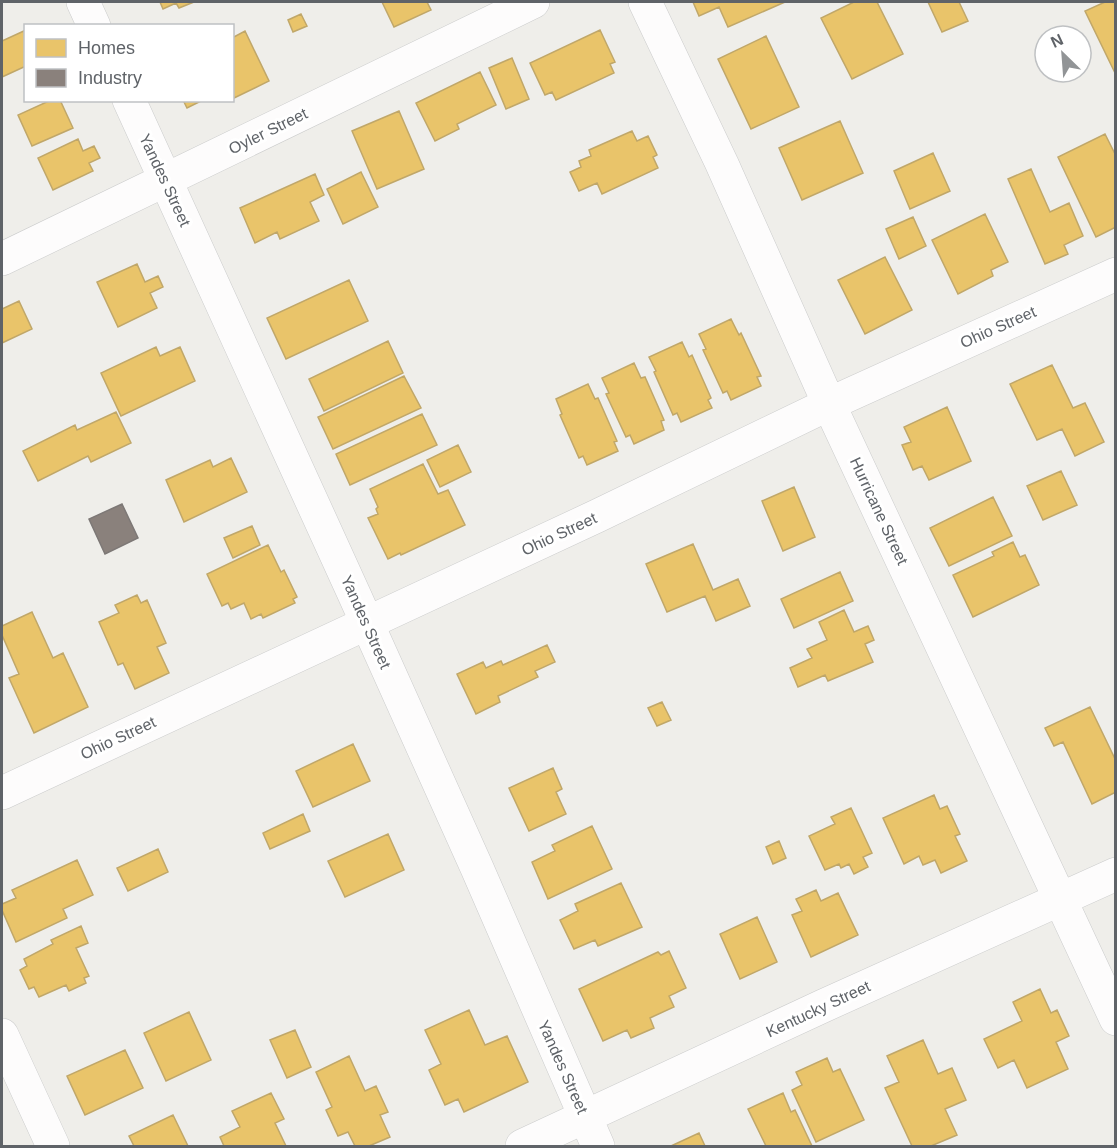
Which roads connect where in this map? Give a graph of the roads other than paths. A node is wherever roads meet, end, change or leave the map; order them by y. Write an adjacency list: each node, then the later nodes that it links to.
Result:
1 (83, 2): 4 (street)
2 (533, 2): 6 (street, Oyler Street)
3 (645, 2): 9 (street, Hurricane Street)
4 (93, 24)
5 (130, 102): 6 (street, Yandes Street)
6 (165, 180): 7 (street, Oyler Street); 10 (street, Yandes Street)
7 (2, 259)
8 (1116, 274): 9 (street, Ohio Street)
9 (829, 404): 10 (street, Ohio Street); 13 (street, Hurricane Street)
10 (366, 624): 11 (street, Ohio Street); 16 (street, Yandes Street)
11 (2, 793)
12 (1116, 874): 13 (street, Kentucky Street)
13 (1060, 899): 14 (street, Hurricane Street); 16 (street, Kentucky Street)
14 (1116, 1019)
15 (2, 1035): 17 (street)
16 (591, 1132): 18 (street, Kentucky Street)
17 (53, 1146)
18 (522, 1146)

